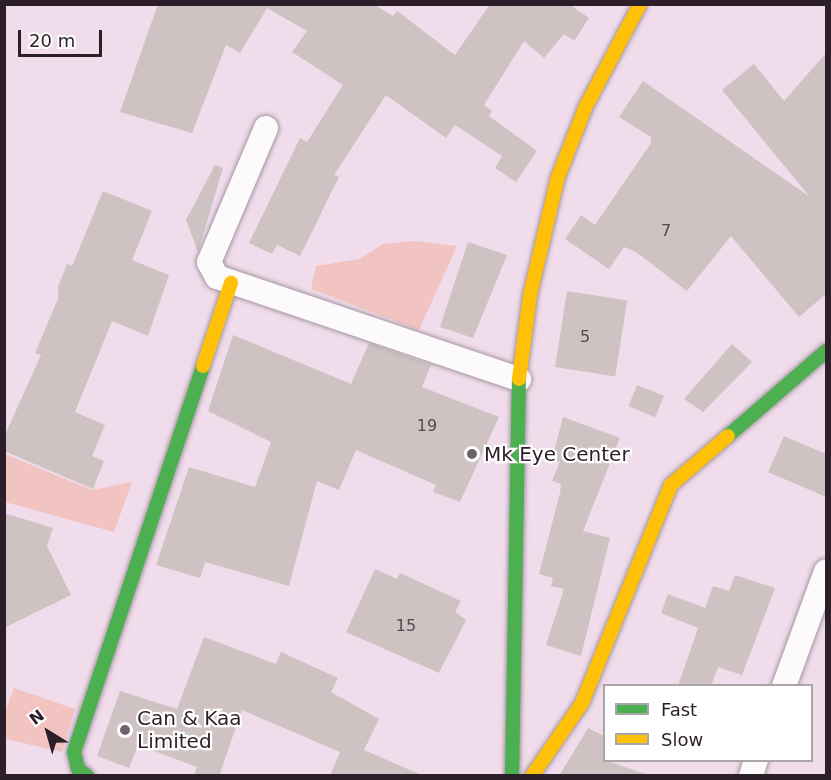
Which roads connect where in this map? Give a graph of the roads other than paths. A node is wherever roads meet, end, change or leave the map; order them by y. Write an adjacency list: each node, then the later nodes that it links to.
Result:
1 (640, 4): 5 (street)
2 (266, 128): 3 (street)
3 (231, 283): 5 (street); 8 (street)
4 (826, 351): 10 (street)
5 (519, 379): 9 (street)
6 (826, 571): 7 (street)
7 (785, 684)
8 (87, 776)
9 (512, 776)
10 (532, 776)

